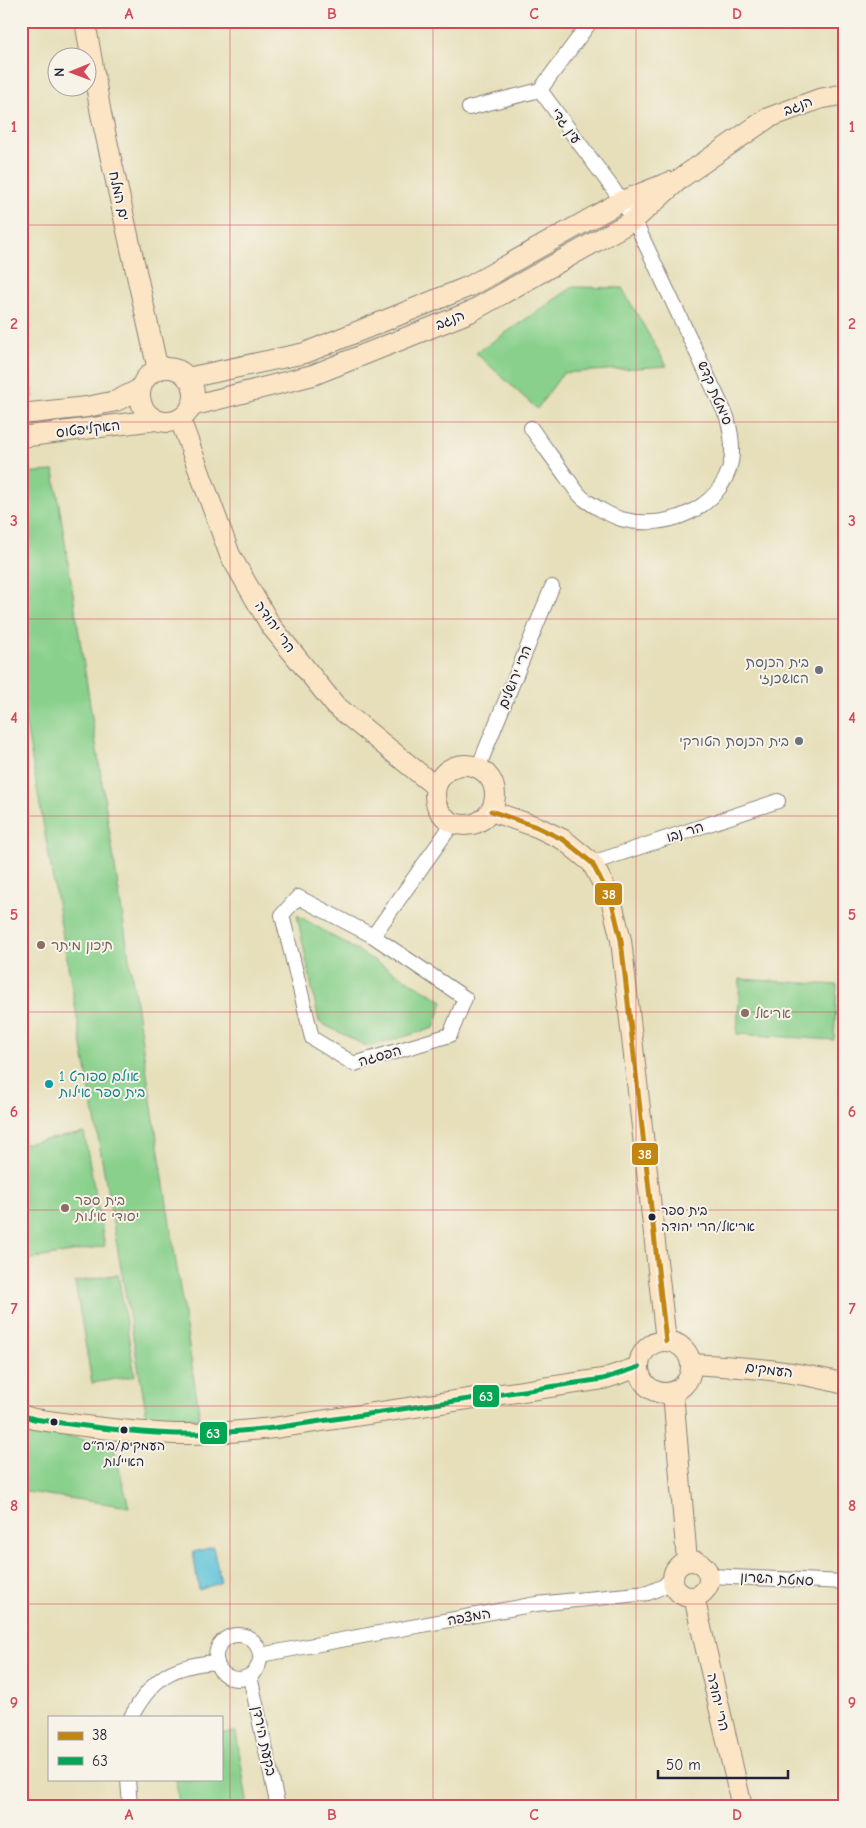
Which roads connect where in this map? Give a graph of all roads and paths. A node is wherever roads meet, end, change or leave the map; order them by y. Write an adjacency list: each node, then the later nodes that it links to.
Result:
1 (85, 21): 9 (street, ים המלח)
2 (591, 21): 3 (street)
3 (540, 90): 5 (street); 7 (street, עין גדי)
4 (845, 94): 6 (street, הנגב)
5 (469, 108)
6 (681, 178): 7 (street, הנגב); 8 (street, הנגב)
7 (622, 201): 8 (street, עין גדי); 10 (street, הנגב)
8 (634, 220): 12 (street, הנגב); 15 (street, סימטת קדש)
9 (158, 370): 10 (street); 11 (street)
10 (187, 378): 12 (street)
11 (140, 389): 13 (street, האקליפטוס); 14 (street)
12 (186, 413): 14 (street); 19 (street, הרי יהודה)
13 (21, 414)
14 (155, 420): 16 (street, האקליפטוס)
15 (531, 428)
16 (21, 438)
17 (552, 587): 18 (street, הרי ירושלים)
18 (478, 768): 19 (street); 21 (street)
19 (436, 787): 22 (street)
20 (778, 801): 23 (street, הר נבו)
21 (491, 811): 22 (street); 23 (street)
22 (453, 823): 24 (street)
23 (592, 863): 25 (street)
24 (373, 936): 24 (street, הפסגה)
25 (666, 1341): 26 (street); 27 (street)
26 (691, 1364): 28 (street, העמקים); 29 (street)
27 (639, 1367): 29 (street); 30 (street)
28 (845, 1384)
29 (673, 1392): 31 (street)
30 (21, 1415)
31 (687, 1561): 32 (street); 33 (street)
32 (710, 1576): 34 (street, סמטת השרון); 35 (street)
33 (673, 1577): 35 (street); 36 (street, המצפה)
34 (845, 1582)
35 (694, 1598): 43 (street, הרי יהודה)
36 (260, 1654): 37 (street); 38 (street)
37 (217, 1662): 38 (street); 39 (street)
38 (250, 1676): 42 (street, בקעת הירדן)
39 (132, 1716)
40 (128, 1780): 41 (street)
41 (130, 1807)
42 (278, 1807)
43 (742, 1807)

